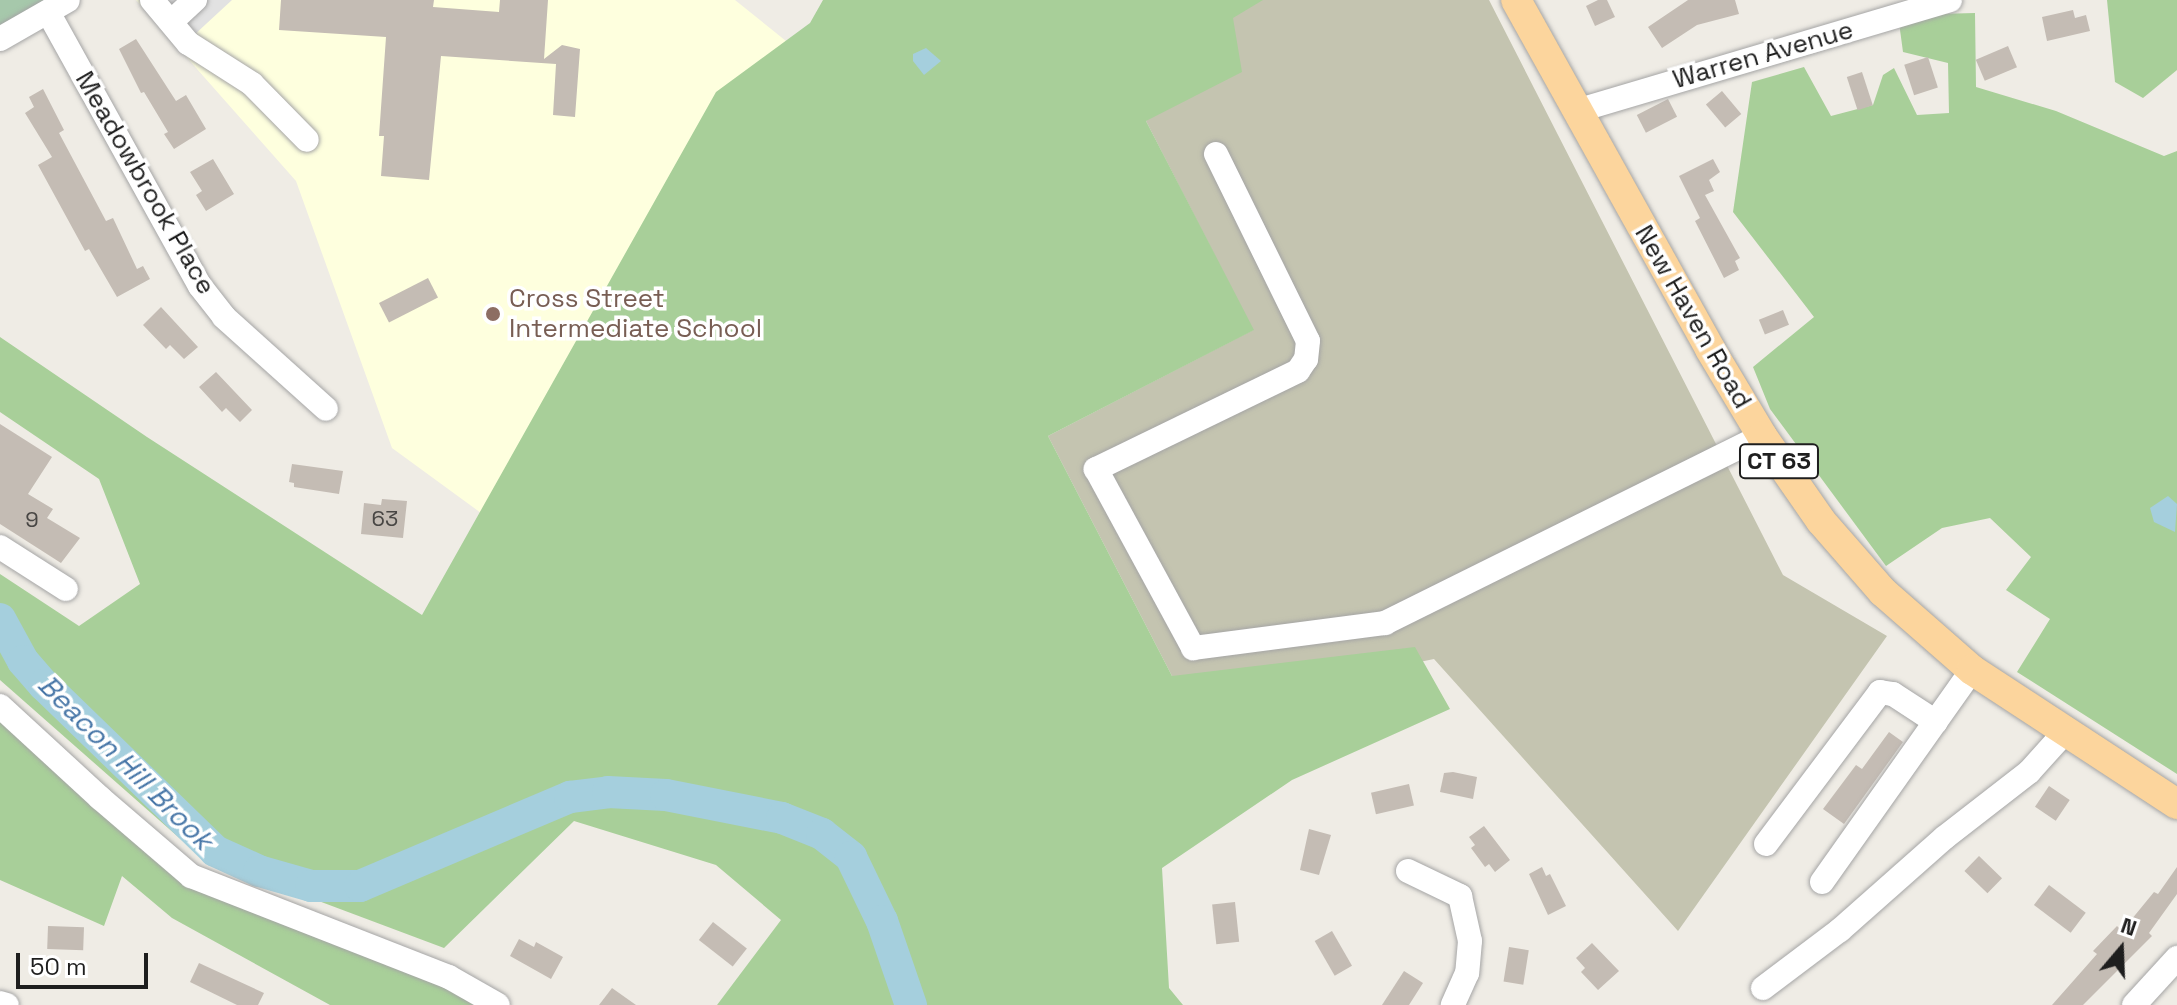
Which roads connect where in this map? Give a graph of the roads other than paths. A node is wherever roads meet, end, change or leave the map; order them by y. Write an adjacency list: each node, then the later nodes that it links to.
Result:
1 (152, 0): 6 (street)
2 (195, 0): 6 (street)
3 (1516, 0): 8 (main road, New Haven Road / CT 63)
4 (1950, 0): 8 (street, Warren Avenue)
5 (58, 6): 7 (street); 11 (street, Meadowbrook Place)
6 (171, 22): 9 (street)
7 (0, 39)
8 (1576, 111): 12 (main road, New Haven Road / CT 63)
9 (307, 140)
10 (1216, 154): 12 (street)
11 (326, 409)
12 (1762, 436): 15 (main road, New Haven Road / CT 63)
13 (0, 547): 14 (street)
14 (66, 589)
15 (1972, 670): 17 (street); 18 (main road, New Haven Road / CT 63)
16 (0, 706): 27 (street)
17 (1936, 722): 20 (street); 22 (street)
18 (2065, 732): 19 (main road, New Haven Road / CT 63); 24 (street)
19 (2177, 804)
20 (1766, 844)
21 (1408, 871): 28 (street)
22 (1822, 882)
23 (2177, 958): 29 (street)
24 (1763, 988)
25 (0, 1003): 26 (street)
26 (7, 1005)
27 (498, 1005)
28 (1453, 1005)
29 (2134, 1005)

